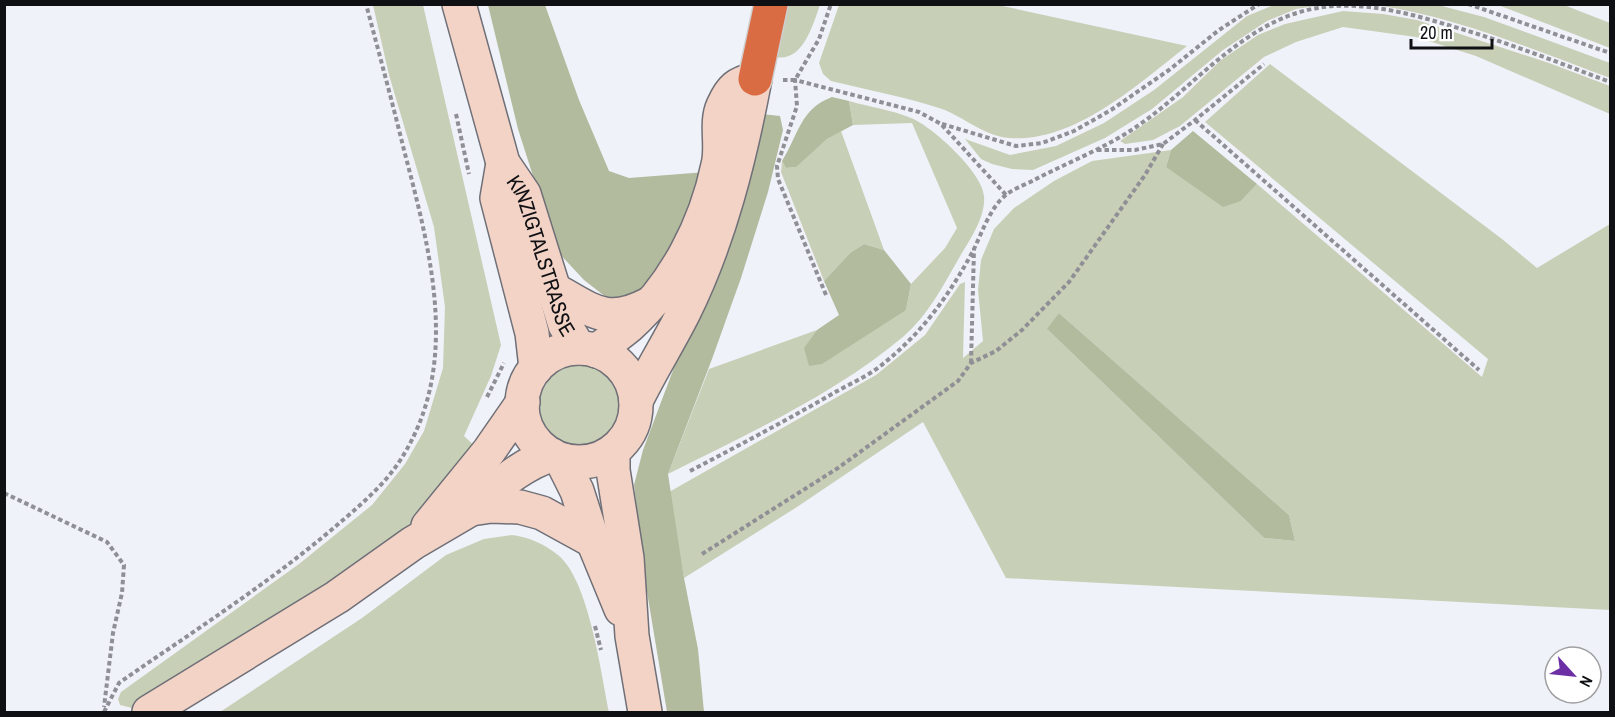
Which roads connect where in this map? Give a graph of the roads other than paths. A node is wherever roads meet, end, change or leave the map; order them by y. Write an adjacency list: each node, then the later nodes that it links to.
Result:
1 (459, 4): 4 (street, KINZIGTALSTRASSE)
2 (771, 4): 3 (highway)
3 (755, 79): 6 (street); 9 (street)
4 (503, 163): 5 (street, KINZIGTALSTRASSE); 8 (street, KINZIGTALSTRASSE)
5 (555, 290): 6 (street); 7 (street, KINZIGTALSTRASSE)
6 (651, 303): 7 (street)
7 (587, 350): 8 (street); 9 (street)
8 (536, 368): 10 (street)
9 (636, 400): 11 (street)
10 (523, 402): 12 (street); 15 (street)
11 (613, 451): 12 (street); 16 (street)
12 (560, 458): 13 (street); 14 (street)
13 (471, 509): 14 (street); 15 (street)
14 (593, 542): 16 (street)
15 (413, 543): 17 (street)
16 (632, 636): 18 (street)
17 (149, 712)
18 (645, 712)

